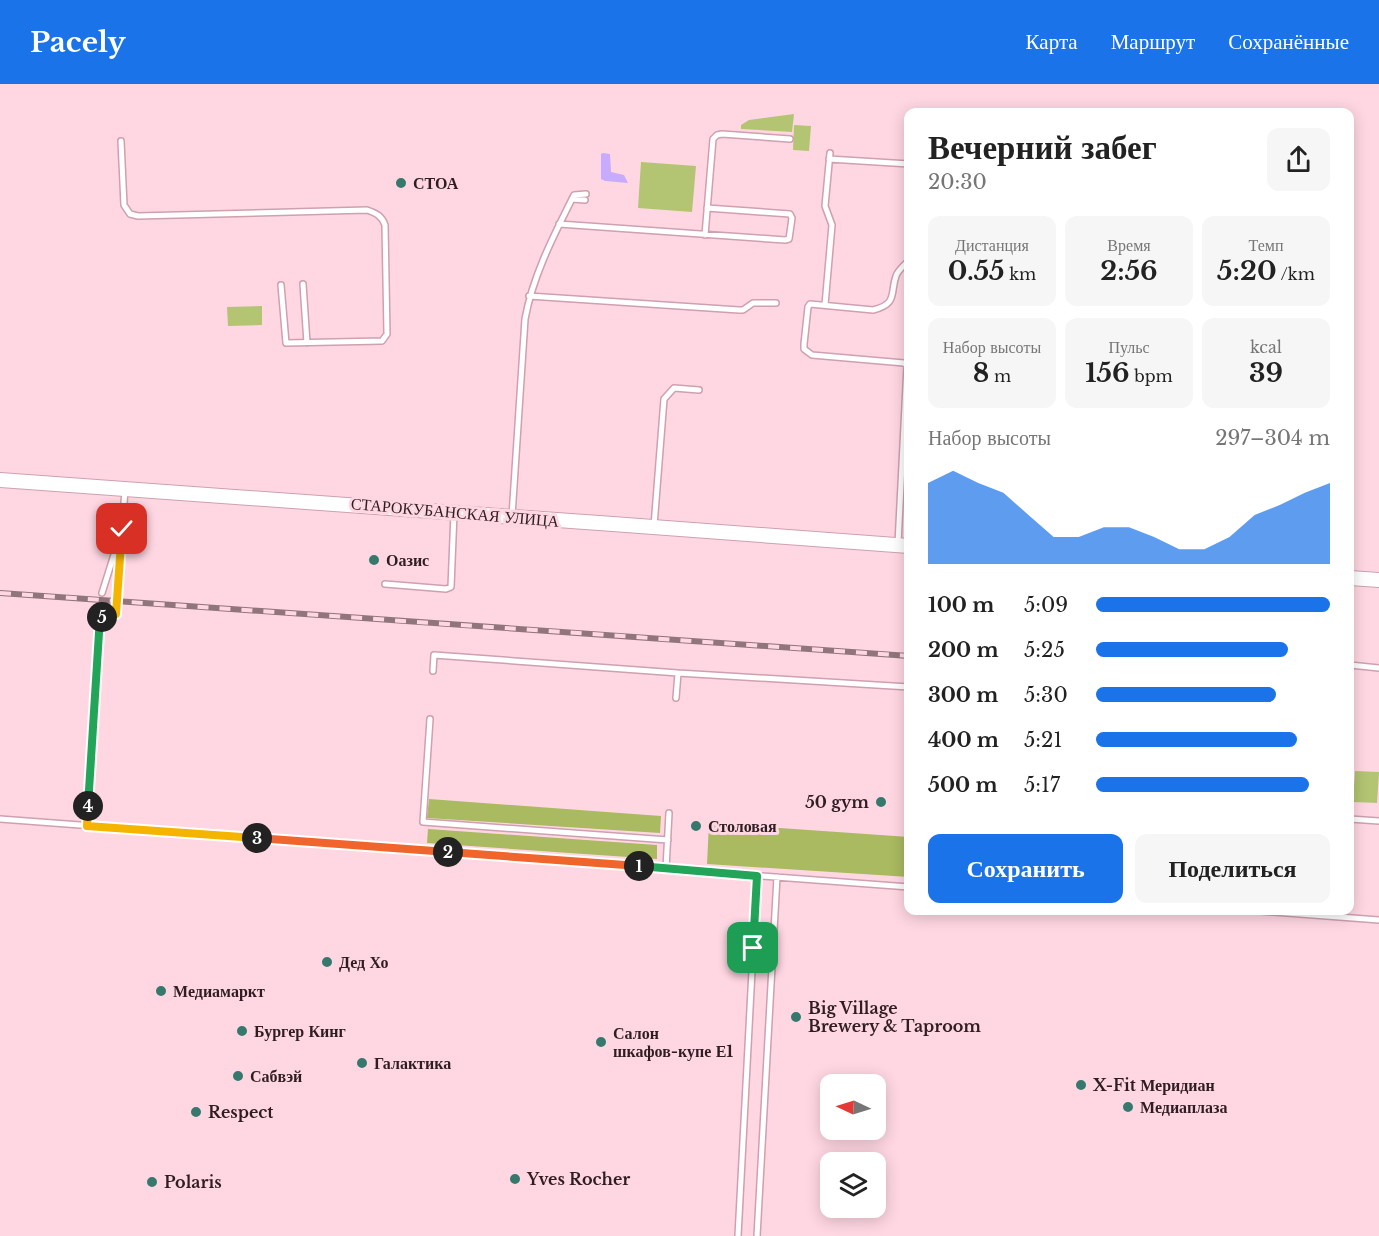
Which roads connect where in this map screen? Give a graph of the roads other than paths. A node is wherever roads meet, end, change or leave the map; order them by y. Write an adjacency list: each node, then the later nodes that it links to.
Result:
1 (790, 139): 5 (lane)
2 (121, 141): 14 (lane)
3 (904, 164): 13 (lane)
4 (585, 197): 6 (lane)
5 (707, 207): 7 (lane); 7 (lane)
6 (559, 224): 7 (lane); 11 (lane)
7 (705, 235)
8 (904, 267): 13 (lane)
9 (303, 284): 14 (lane)
10 (281, 285): 14 (lane)
11 (530, 296): 12 (lane); 20 (lane)
12 (776, 303)
13 (825, 306): 15 (lane)
14 (307, 343)
15 (904, 363)
16 (699, 390): 21 (lane)
17 (0, 480): 18 (street, СТАРОКУБАНСКАЯ УЛИЦА)
18 (125, 488): 19 (street, СТАРОКУБАНСКАЯ УЛИЦА); 26 (lane)
19 (454, 513): 20 (street, СТАРОКУБАНСКАЯ УЛИЦА); 25 (lane)
20 (512, 518): 21 (street, СТАРОКУБАНСКАЯ УЛИЦА)
21 (654, 528): 22 (street, СТАРОКУБАНСКАЯ УЛИЦА)
22 (904, 546)
23 (1354, 578): 24 (street)
24 (1379, 580)
25 (385, 584)
26 (102, 593)
27 (101, 608): 39 (lane)
28 (1354, 665): 29 (lane)
29 (1379, 668)
30 (433, 671): 31 (lane)
31 (678, 673): 32 (lane); 33 (lane)
32 (904, 687)
33 (676, 698)
34 (430, 719): 40 (lane)
35 (669, 813): 40 (lane)
36 (0, 819): 39 (lane)
37 (1354, 819): 38 (lane)
38 (1379, 821)
39 (87, 826): 41 (lane)
40 (668, 840): 41 (lane)
41 (666, 868): 42 (lane)
42 (757, 876): 43 (lane); 47 (lane)
43 (777, 877): 44 (lane); 48 (lane)
44 (904, 887)
45 (1313, 915): 46 (lane)
46 (1379, 920)
47 (738, 1236)
48 (758, 1236)

